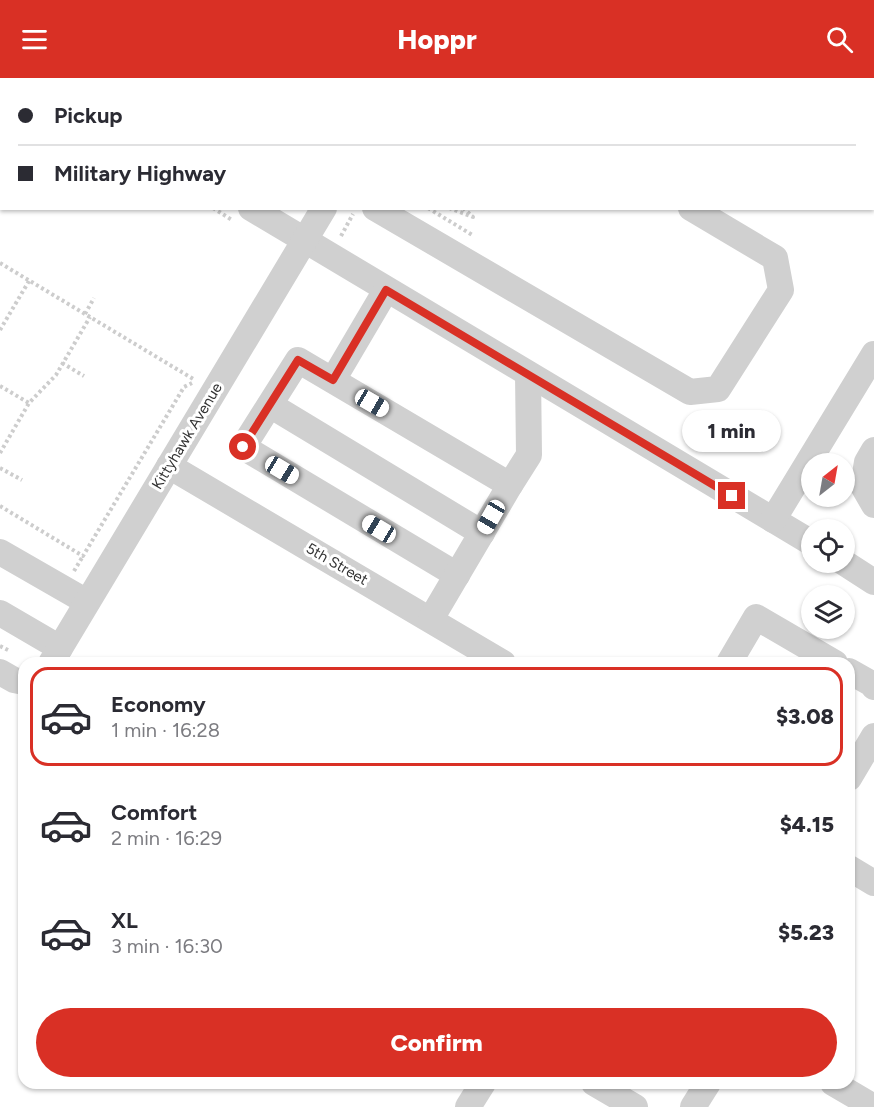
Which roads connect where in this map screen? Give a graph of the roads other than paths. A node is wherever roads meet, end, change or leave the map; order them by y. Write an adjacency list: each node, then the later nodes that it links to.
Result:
1 (254, 210): 5 (street)
2 (323, 210): 5 (street, Kittyhawk Avenue)
3 (378, 210): 4 (street)
4 (695, 210)
5 (304, 240): 6 (street); 12 (street, Kittyhawk Avenue)
6 (386, 290): 8 (street); 9 (street)
7 (874, 354): 15 (street)
8 (528, 374): 13 (street); 15 (street)
9 (333, 380): 10 (street); 13 (street)
10 (270, 405): 16 (street); 20 (street)
11 (874, 450): 14 (street)
12 (169, 466): 22 (street, Kittyhawk Avenue); 24 (street, 5th Street)
13 (510, 485): 16 (street)
14 (869, 495)
15 (773, 520): 17 (street)
16 (482, 533): 20 (street)
17 (801, 537)
18 (0, 552): 22 (street)
19 (855, 570): 21 (street)
20 (457, 575): 24 (street)
21 (874, 582)
22 (87, 602): 25 (street, Kittyhawk Avenue)
23 (0, 613): 25 (street)
24 (431, 619): 26 (street, 5th Street)
25 (55, 656)
26 (493, 657)
27 (733, 657): 28 (street)
28 (825, 657)
29 (0, 672): 31 (street)
30 (855, 674): 32 (street)
31 (18, 681)
32 (874, 687)
33 (874, 735): 34 (street)
34 (855, 768)
35 (855, 872): 36 (street)
36 (874, 883)
37 (479, 1089): 41 (street)
38 (604, 1089): 42 (street)
39 (704, 1089): 43 (street)
40 (843, 1089): 44 (street)
41 (468, 1107)
42 (635, 1107)
43 (693, 1107)
44 (874, 1107)

